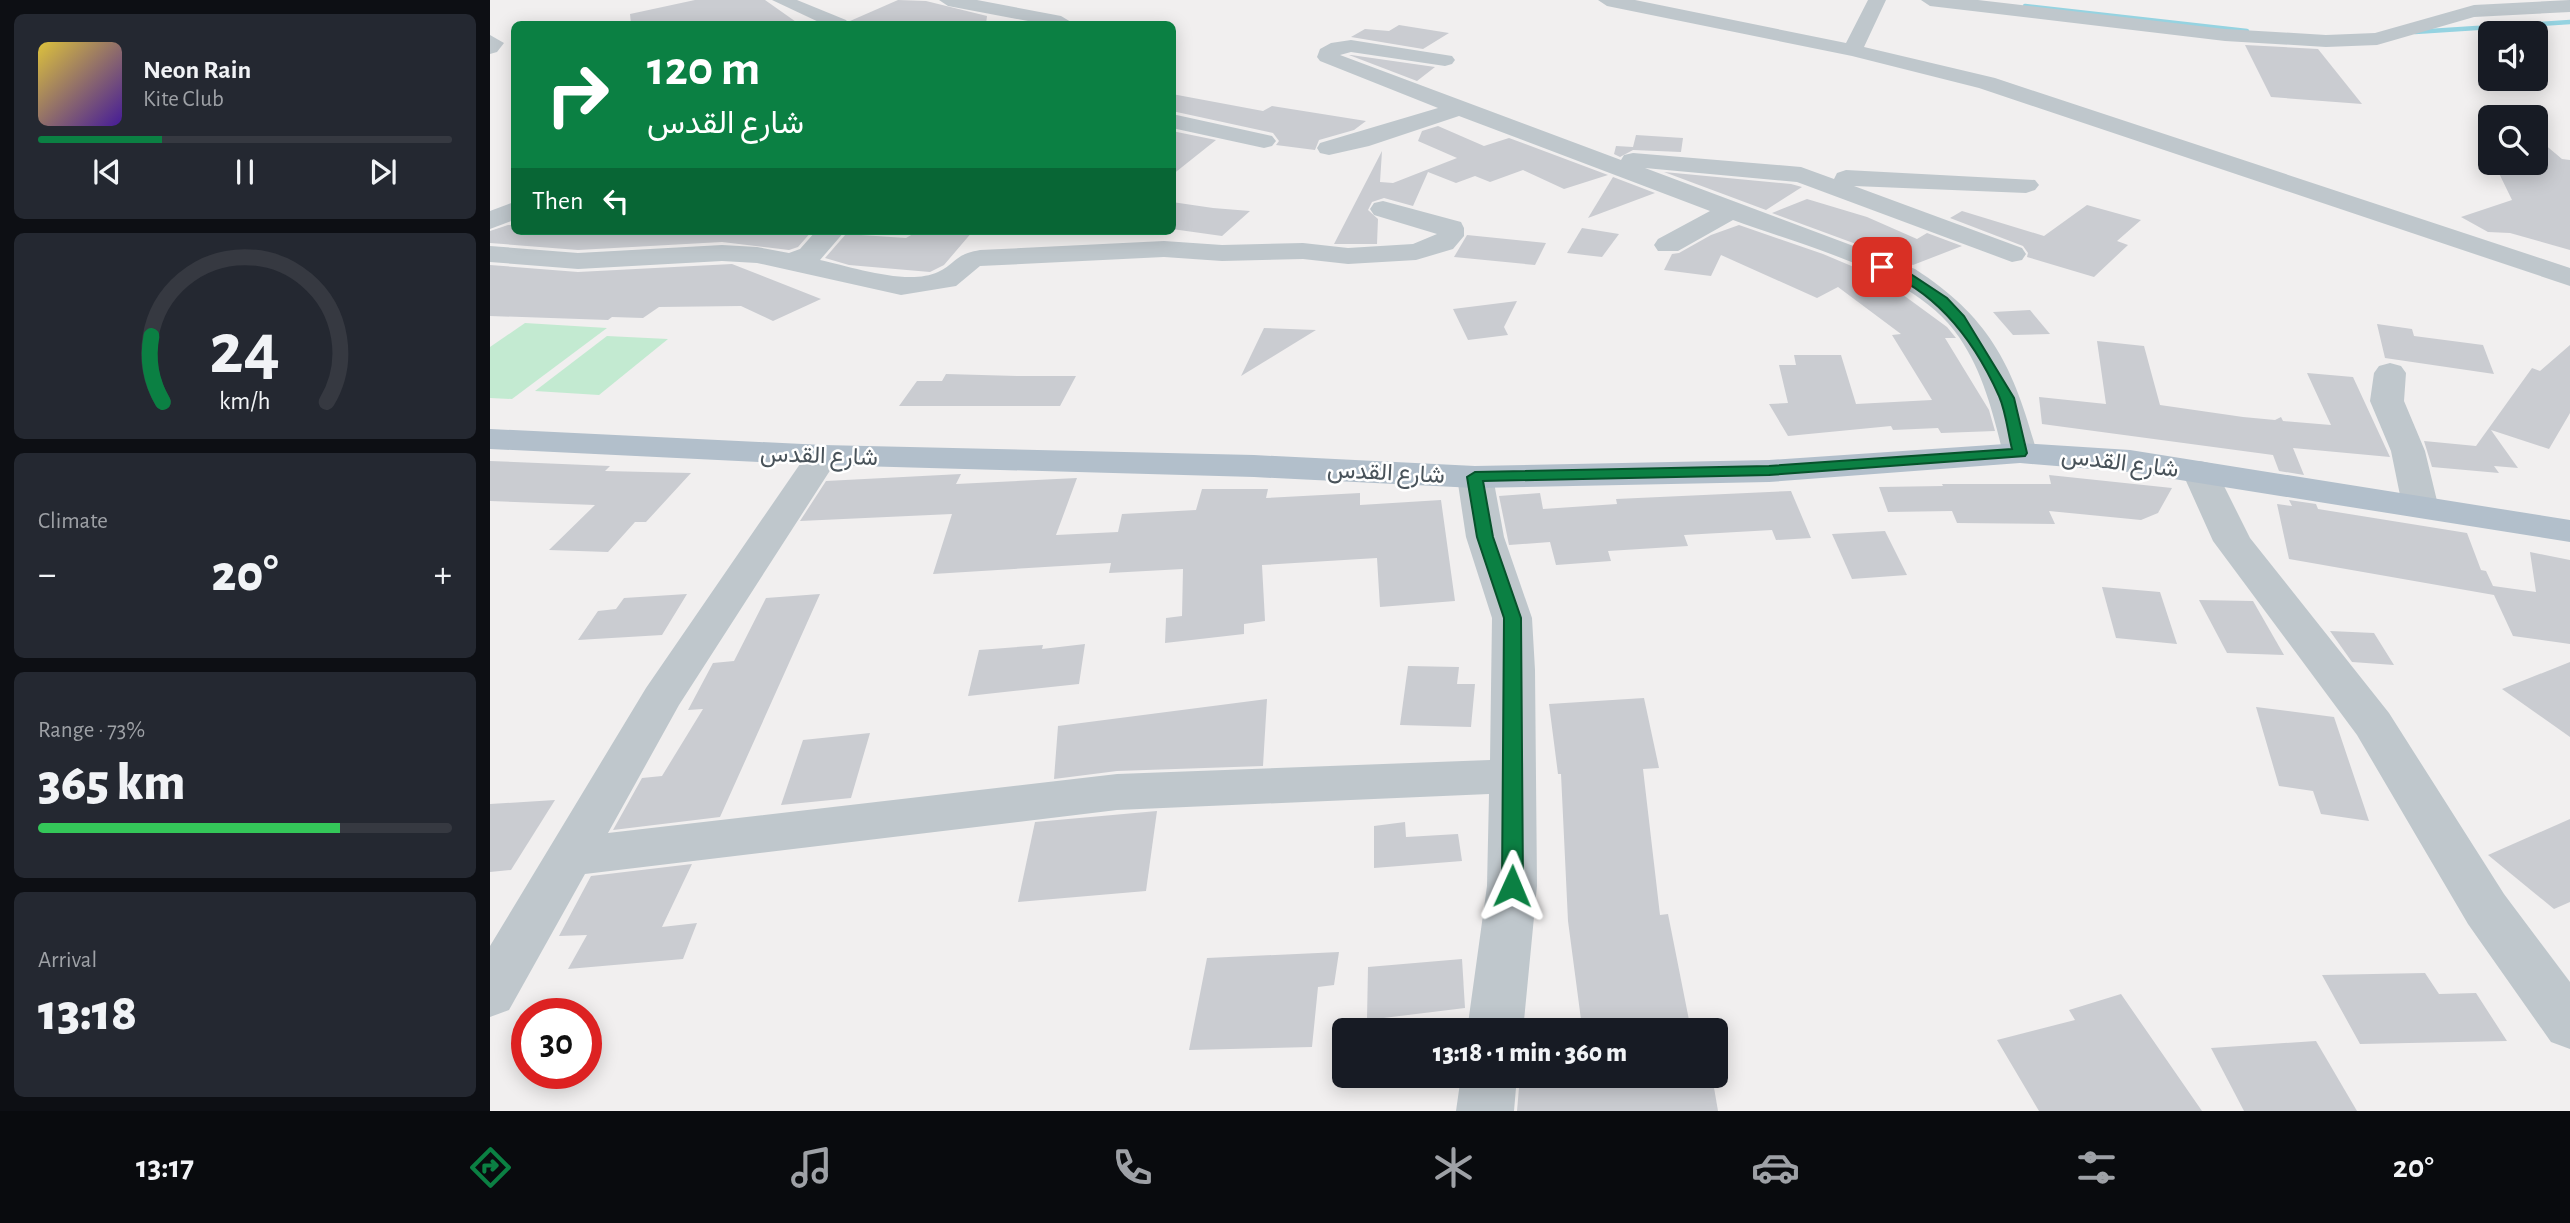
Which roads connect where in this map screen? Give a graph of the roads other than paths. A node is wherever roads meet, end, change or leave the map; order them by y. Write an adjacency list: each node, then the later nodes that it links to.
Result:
1 (780, 0): 7 (street)
2 (948, 0): 8 (street)
3 (1607, 0): 11 (street)
4 (1877, 0): 11 (street)
5 (1930, 0): 6 (street)
6 (2570, 6)
7 (832, 21)
8 (1056, 21)
9 (490, 41): 10 (street)
10 (490, 48)
11 (1852, 50): 29 (street)
12 (1446, 60): 13 (street)
13 (1458, 108): 16 (street); 17 (street)
14 (1176, 122): 15 (street)
15 (1264, 141)
16 (1329, 148)
17 (1583, 156): 18 (street); 21 (street)
18 (1801, 175): 19 (street); 27 (street)
19 (2026, 186)
20 (1383, 209): 28 (street)
21 (1731, 210): 25 (street); 32 (street)
22 (511, 211): 23 (street)
23 (490, 221)
24 (828, 235): 28 (street)
25 (1668, 245)
26 (490, 254): 28 (street)
27 (2012, 254)
28 (792, 262)
29 (2570, 277)
30 (2390, 373): 36 (street)
31 (490, 439): 33 (main road, شارع القدس)
32 (2020, 453): 34 (main road, شارع القدس); 35 (main road, شارع القدس)
33 (823, 455): 35 (main road, شارع القدس); 39 (street)
34 (2200, 472): 36 (main road, شارع القدس); 42 (street)
35 (1475, 477): 38 (street)
36 (2420, 505): 37 (main road, شارع القدس)
37 (2570, 531)
38 (1513, 776): 39 (street); 41 (street)
39 (569, 857): 40 (street)
40 (490, 994)
41 (1497, 1018)
42 (2570, 1025)
43 (1488, 1088): 44 (street)
44 (1485, 1111)

